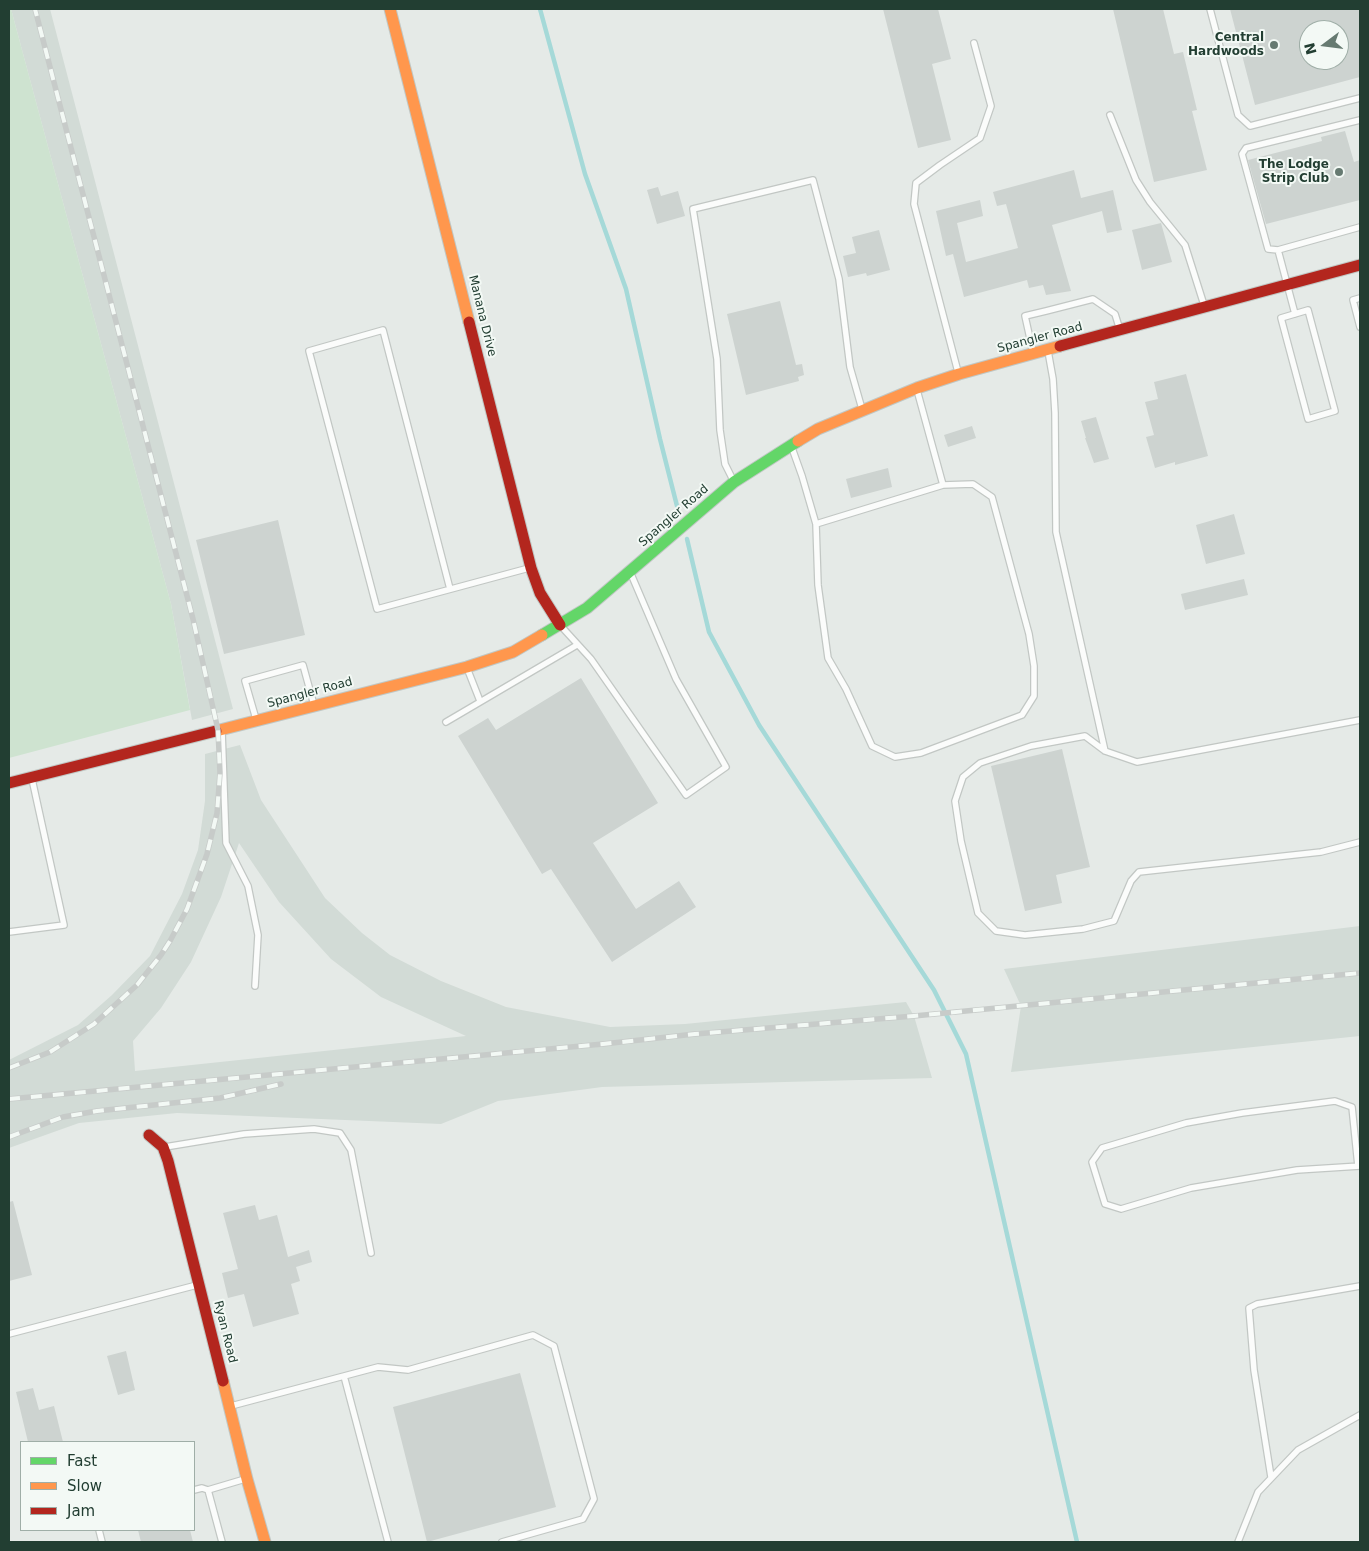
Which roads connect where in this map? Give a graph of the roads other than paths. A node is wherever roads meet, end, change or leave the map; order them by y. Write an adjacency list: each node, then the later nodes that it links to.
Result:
1 (390, 9): 25 (street, Manana Drive)
2 (1210, 9): 4 (lane)
3 (974, 43): 18 (lane)
4 (1360, 98)
5 (1110, 115): 12 (lane)
6 (1360, 120): 8 (lane)
7 (1360, 227): 8 (lane)
8 (1278, 250): 10 (lane)
9 (1360, 265): 10 (street, Spangler Road)
10 (1287, 284): 12 (street, Spangler Road); 13 (lane)
11 (1360, 298): 14 (lane)
12 (1205, 308): 15 (street, Spangler Road)
13 (1295, 314): 13 (lane)
14 (1360, 327)
15 (1121, 331): 16 (street, Spangler Road); 17 (lane)
16 (1048, 351): 17 (street, Spangler Road); 37 (lane)
17 (1034, 354): 18 (street, Spangler Road)
18 (959, 374): 19 (street, Spangler Road)
19 (917, 388): 20 (street, Spangler Road); 23 (lane)
20 (863, 410): 21 (street, Spangler Road); 22 (lane)
21 (791, 446): 22 (street, Spangler Road); 24 (lane)
22 (734, 482): 26 (street, Spangler Road)
23 (943, 485): 24 (lane); 24 (lane)
24 (816, 524)
25 (531, 568): 27 (lane); 28 (street, Manana Drive)
26 (630, 572): 28 (street, Spangler Road); 29 (lane)
27 (450, 589): 27 (lane)
28 (560, 625): 29 (lane); 30 (street, Spangler Road)
29 (577, 644): 31 (lane)
30 (467, 667): 31 (lane); 32 (street, Spangler Road)
31 (480, 701): 35 (lane)
32 (314, 706): 34 (street, Spangler Road); 34 (lane)
33 (1360, 720): 37 (lane)
34 (257, 721): 36 (street, Spangler Road)
35 (446, 722)
36 (222, 729): 38 (street, Spangler Road); 42 (lane)
37 (1106, 752): 40 (lane)
38 (31, 777): 39 (street, Spangler Road); 41 (lane)
39 (9, 783)
40 (1360, 842)
41 (9, 932)
42 (255, 986)
43 (148, 1134): 44 (street)
44 (163, 1147): 46 (lane); 47 (street, Ryan Road)
45 (1359, 1166): 45 (lane)
46 (370, 1253)
47 (199, 1284): 49 (lane); 51 (street, Ryan Road)
48 (1360, 1286): 53 (lane)
49 (9, 1334)
50 (344, 1376): 51 (lane); 59 (lane); 60 (lane)
51 (229, 1406): 54 (street, Ryan Road)
52 (1360, 1415): 53 (lane)
53 (1272, 1477): 61 (lane)
54 (248, 1479): 56 (lane); 58 (street, Ryan Road)
55 (195, 1490): 56 (lane)
56 (208, 1490): 57 (lane)
57 (222, 1542)
58 (265, 1542)
59 (388, 1542)
60 (502, 1542)
61 (1238, 1542)

